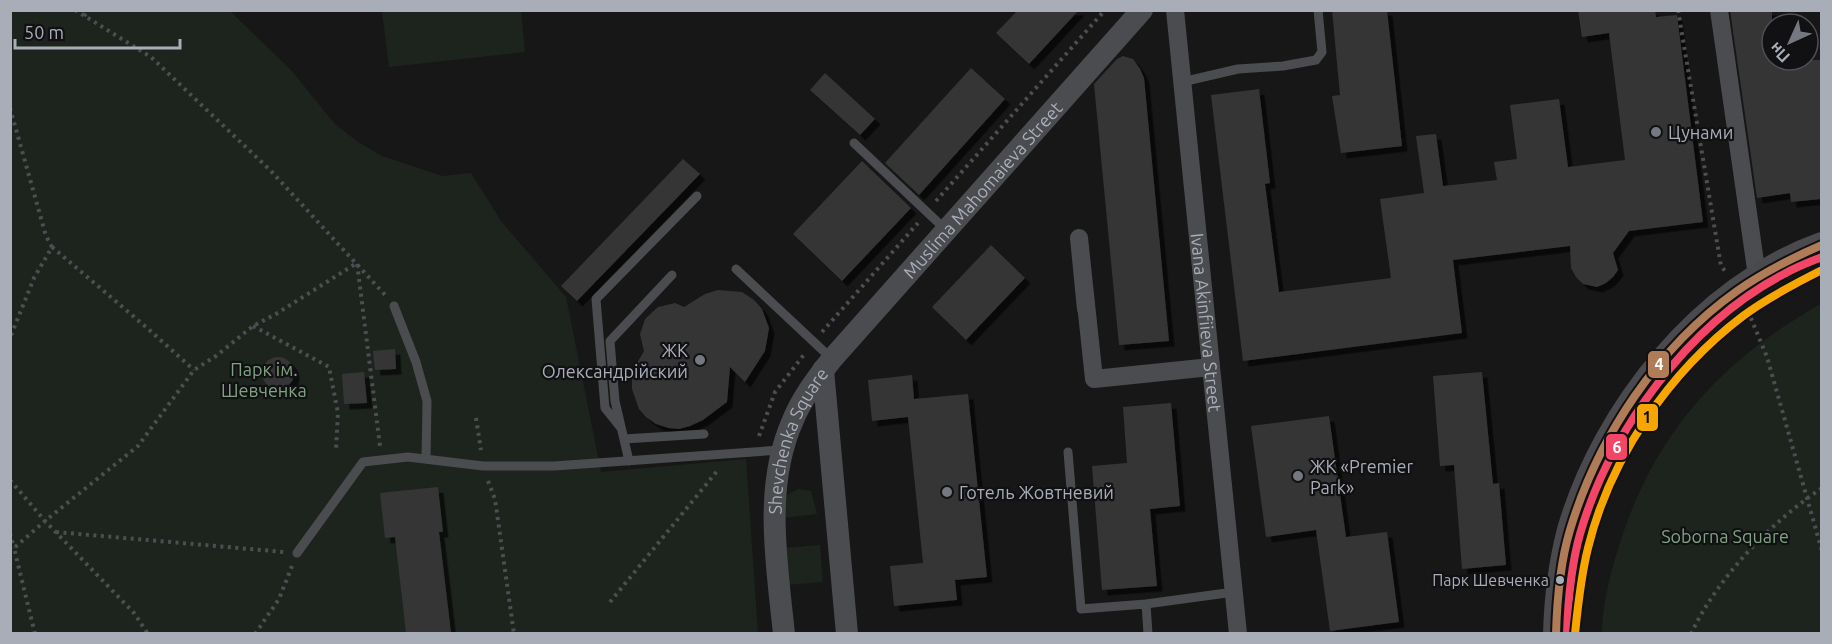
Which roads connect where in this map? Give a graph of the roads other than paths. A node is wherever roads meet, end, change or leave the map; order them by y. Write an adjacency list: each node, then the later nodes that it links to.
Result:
1 (1142, 10): 8 (street, Muslima Mahomaieva Street)
2 (1175, 10): 5 (street, Ivana Akinfiieva Street)
3 (1318, 10): 5 (lane)
4 (1719, 10): 12 (street)
5 (1182, 82): 16 (street, Ivana Akinfiieva Street)
6 (854, 143): 8 (lane)
7 (697, 196): 17 (lane)
8 (946, 230): 15 (street, Muslima Mahomaieva Street)
9 (1821, 245): 12 (main road)
10 (736, 269): 15 (lane)
11 (672, 275): 17 (lane)
12 (1748, 282): 31 (main road)
13 (394, 306): 22 (lane)
14 (1086, 309): 16 (street)
15 (828, 365): 20 (street, Shevchenka Square); 28 (street, Shevchenka Square)
16 (1211, 367): 25 (street, Ivana Akinfiieva Street)
17 (621, 428): 19 (lane)
18 (704, 434): 19 (lane)
19 (624, 439): 23 (lane)
20 (783, 450): 23 (lane); 27 (street, Shevchenka Square)
21 (1068, 452): 26 (lane)
22 (426, 459): 23 (lane); 24 (lane)
23 (629, 461)
24 (297, 553)
25 (1234, 592): 26 (lane); 30 (street, Ivana Akinfiieva Street)
26 (1146, 604): 29 (lane)
27 (784, 633)
28 (847, 633)
29 (1148, 633)
30 (1238, 633)
31 (1556, 633)

